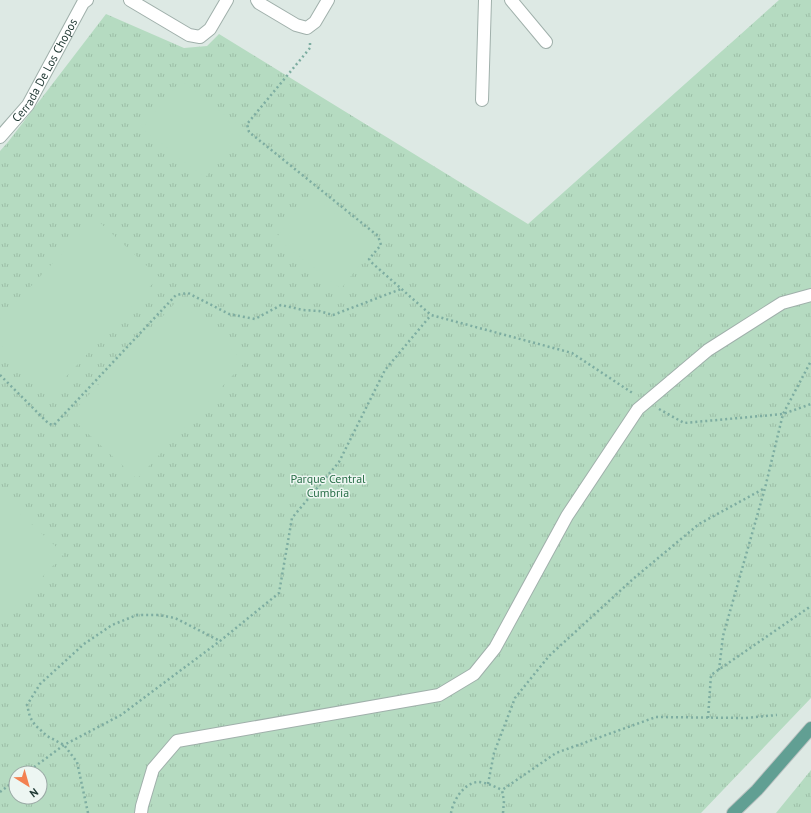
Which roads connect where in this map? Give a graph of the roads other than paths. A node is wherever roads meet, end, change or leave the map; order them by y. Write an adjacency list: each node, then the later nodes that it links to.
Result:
1 (87, 0): 10 (street, Cerrada De Los Chopos)
2 (130, 0): 3 (street)
3 (227, 0)
4 (257, 0): 5 (street)
5 (328, 0)
6 (485, 0): 9 (street)
7 (511, 0): 8 (street)
8 (546, 42)
9 (482, 100)
10 (0, 137)
11 (811, 295): 13 (street)
12 (811, 728): 14 (main road)
13 (141, 813)
14 (733, 813)

